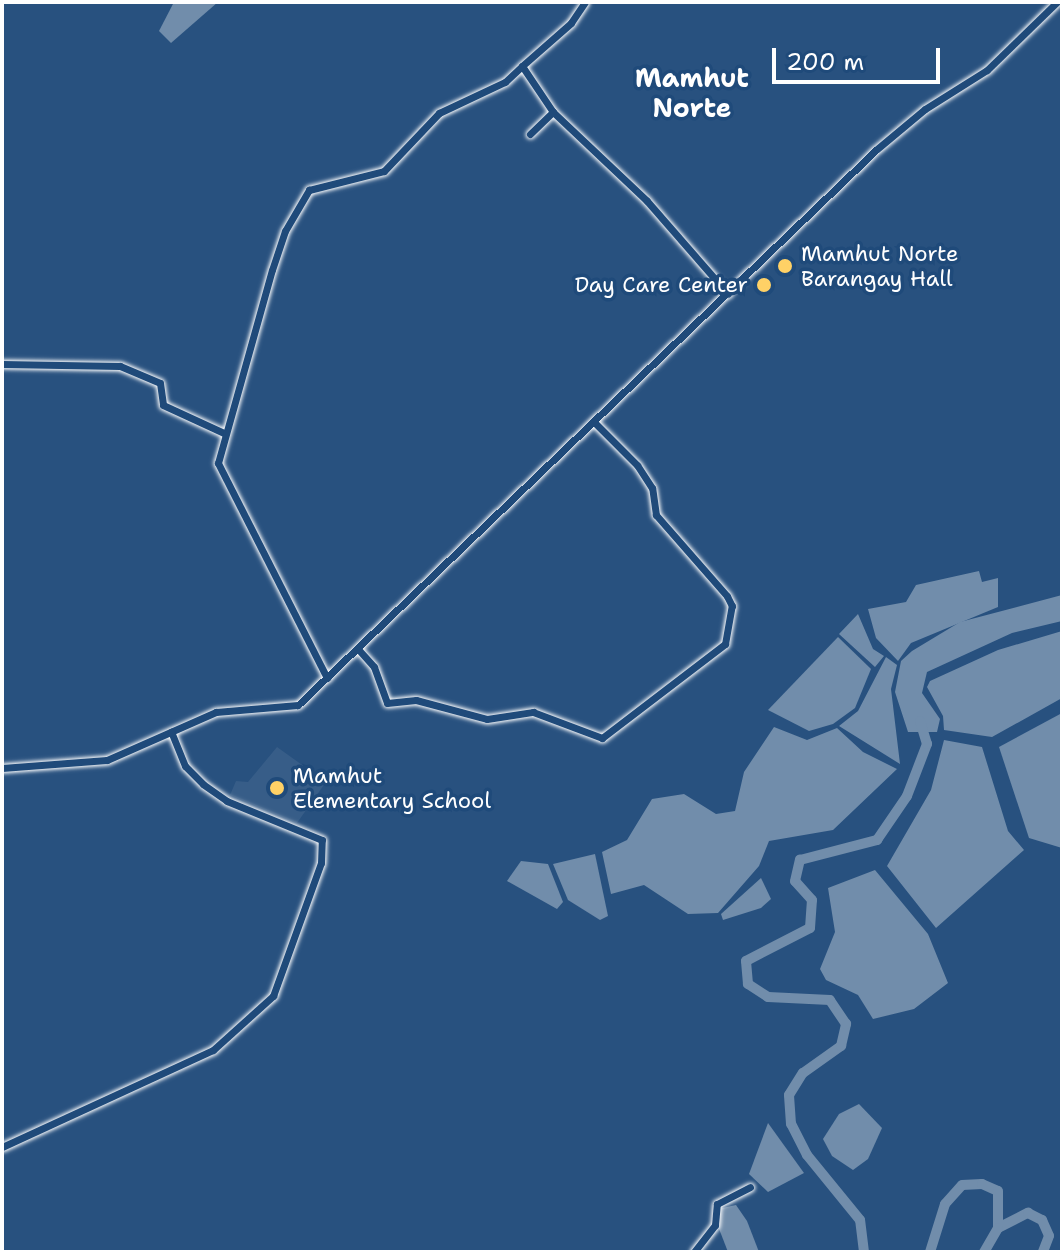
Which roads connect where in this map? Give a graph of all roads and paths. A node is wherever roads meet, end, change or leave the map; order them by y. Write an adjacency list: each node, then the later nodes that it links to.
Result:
1 (585, 2): 3 (street)
2 (1057, 2): 6 (street)
3 (522, 66): 4 (street); 9 (street)
4 (553, 112): 5 (street); 6 (street)
5 (530, 134)
6 (728, 294): 8 (street)
7 (2, 364): 9 (street)
8 (595, 423): 10 (street); 10 (street)
9 (224, 433): 11 (street)
10 (358, 649): 11 (street)
11 (327, 678): 12 (street)
12 (171, 732): 13 (street); 14 (street)
13 (2, 768)
14 (2, 1147)
15 (750, 1187): 16 (street)
16 (694, 1252)

